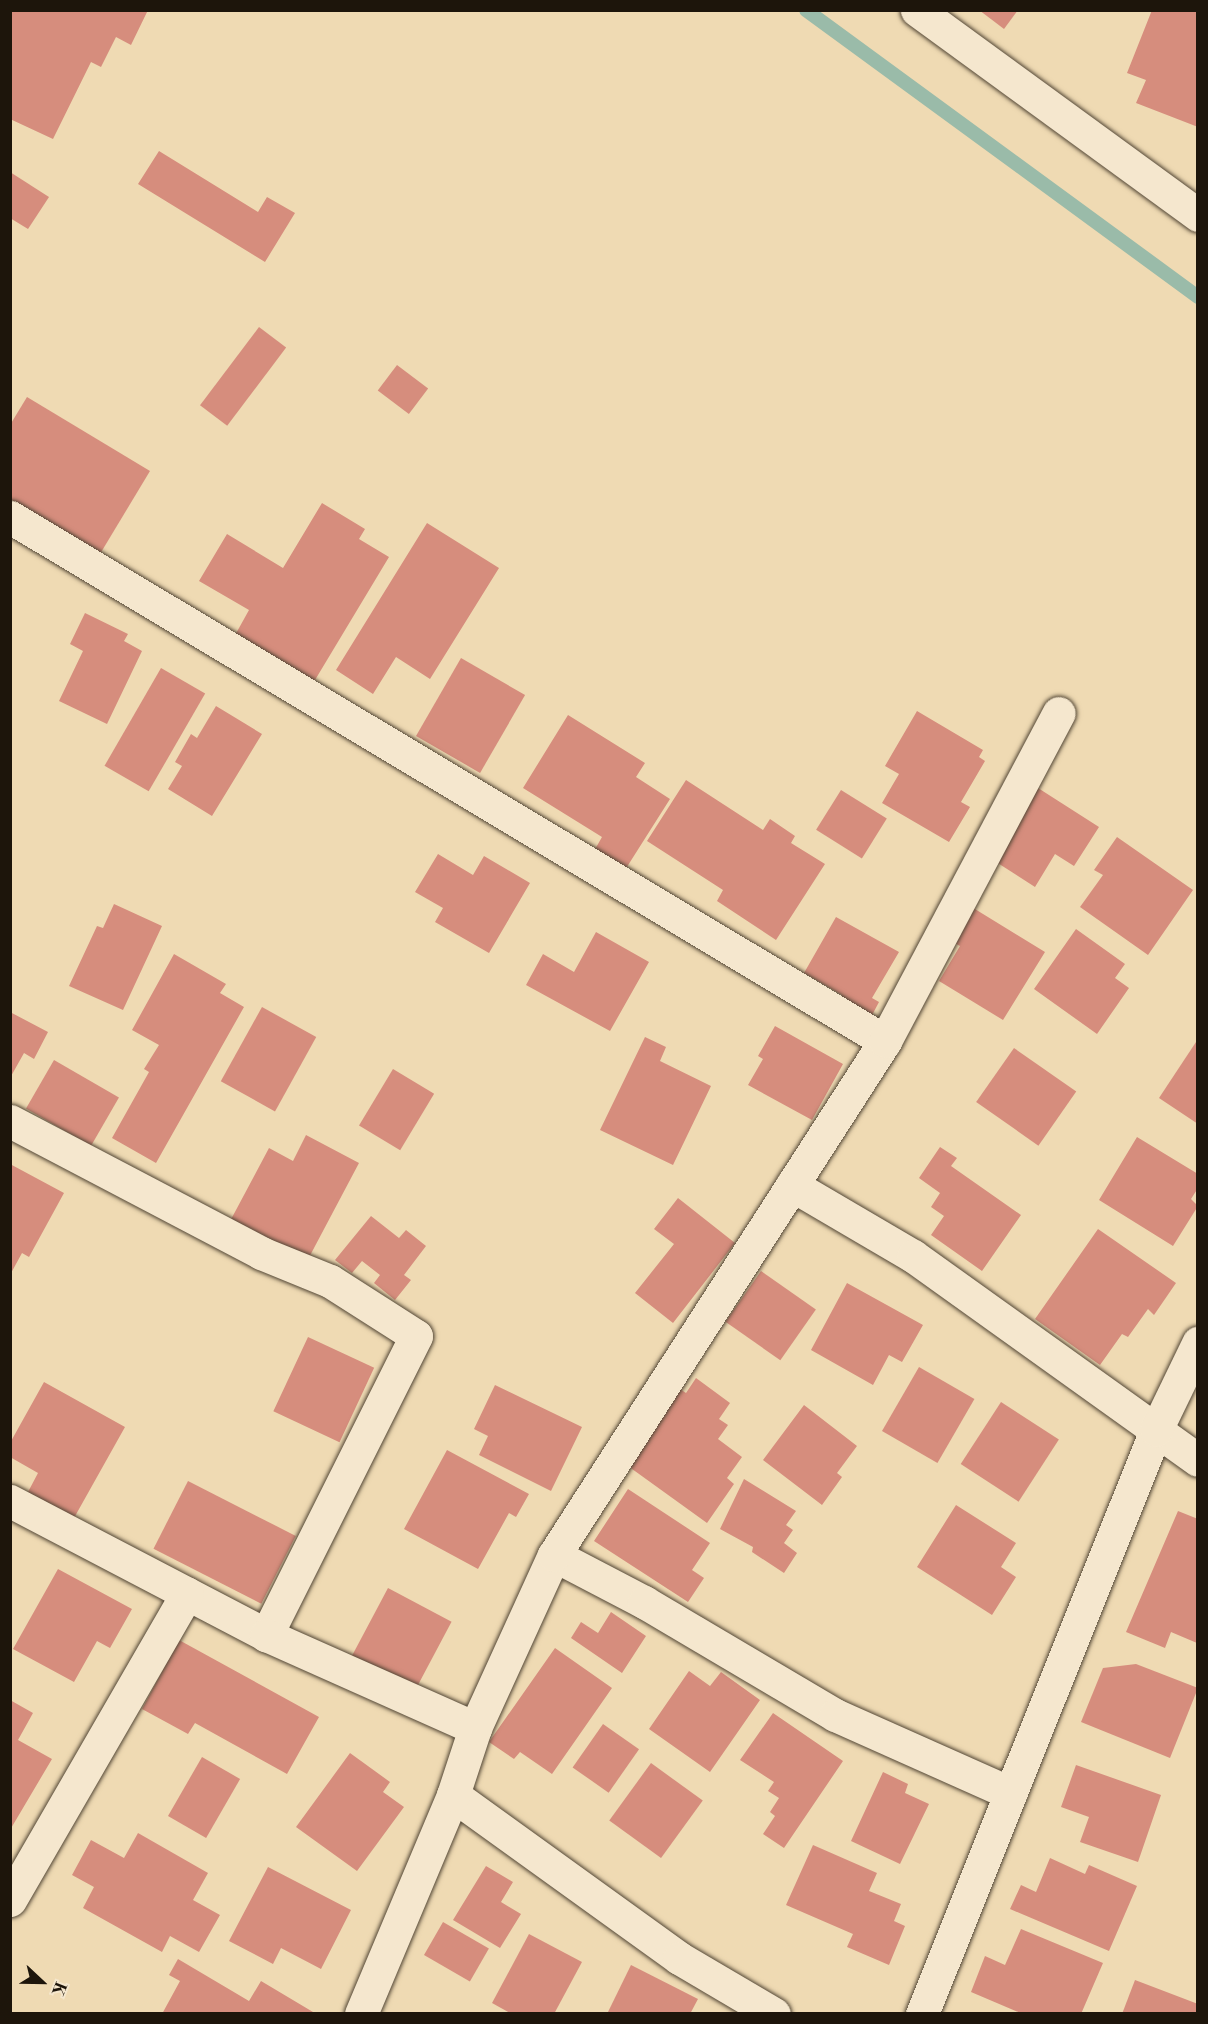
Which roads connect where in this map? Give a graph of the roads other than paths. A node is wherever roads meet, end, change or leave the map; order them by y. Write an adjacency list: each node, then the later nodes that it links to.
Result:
1 (917, 10): 2 (street)
2 (1197, 215)
3 (10, 517): 5 (street)
4 (1059, 712): 5 (street)
5 (885, 1041): 7 (street)
6 (10, 1121): 14 (street)
7 (792, 1185): 9 (street); 12 (street)
8 (1197, 1343): 9 (street)
9 (1156, 1430): 10 (street); 16 (street)
10 (1197, 1460)
11 (10, 1501): 13 (street)
12 (554, 1555): 15 (street); 16 (street)
13 (188, 1594): 14 (street); 18 (street)
14 (266, 1635): 15 (street)
15 (475, 1728): 17 (street)
16 (1010, 1793): 21 (street)
17 (453, 1795): 19 (street); 20 (street)
18 (15, 1880)
19 (361, 2013)
20 (774, 2013)
21 (922, 2013)

